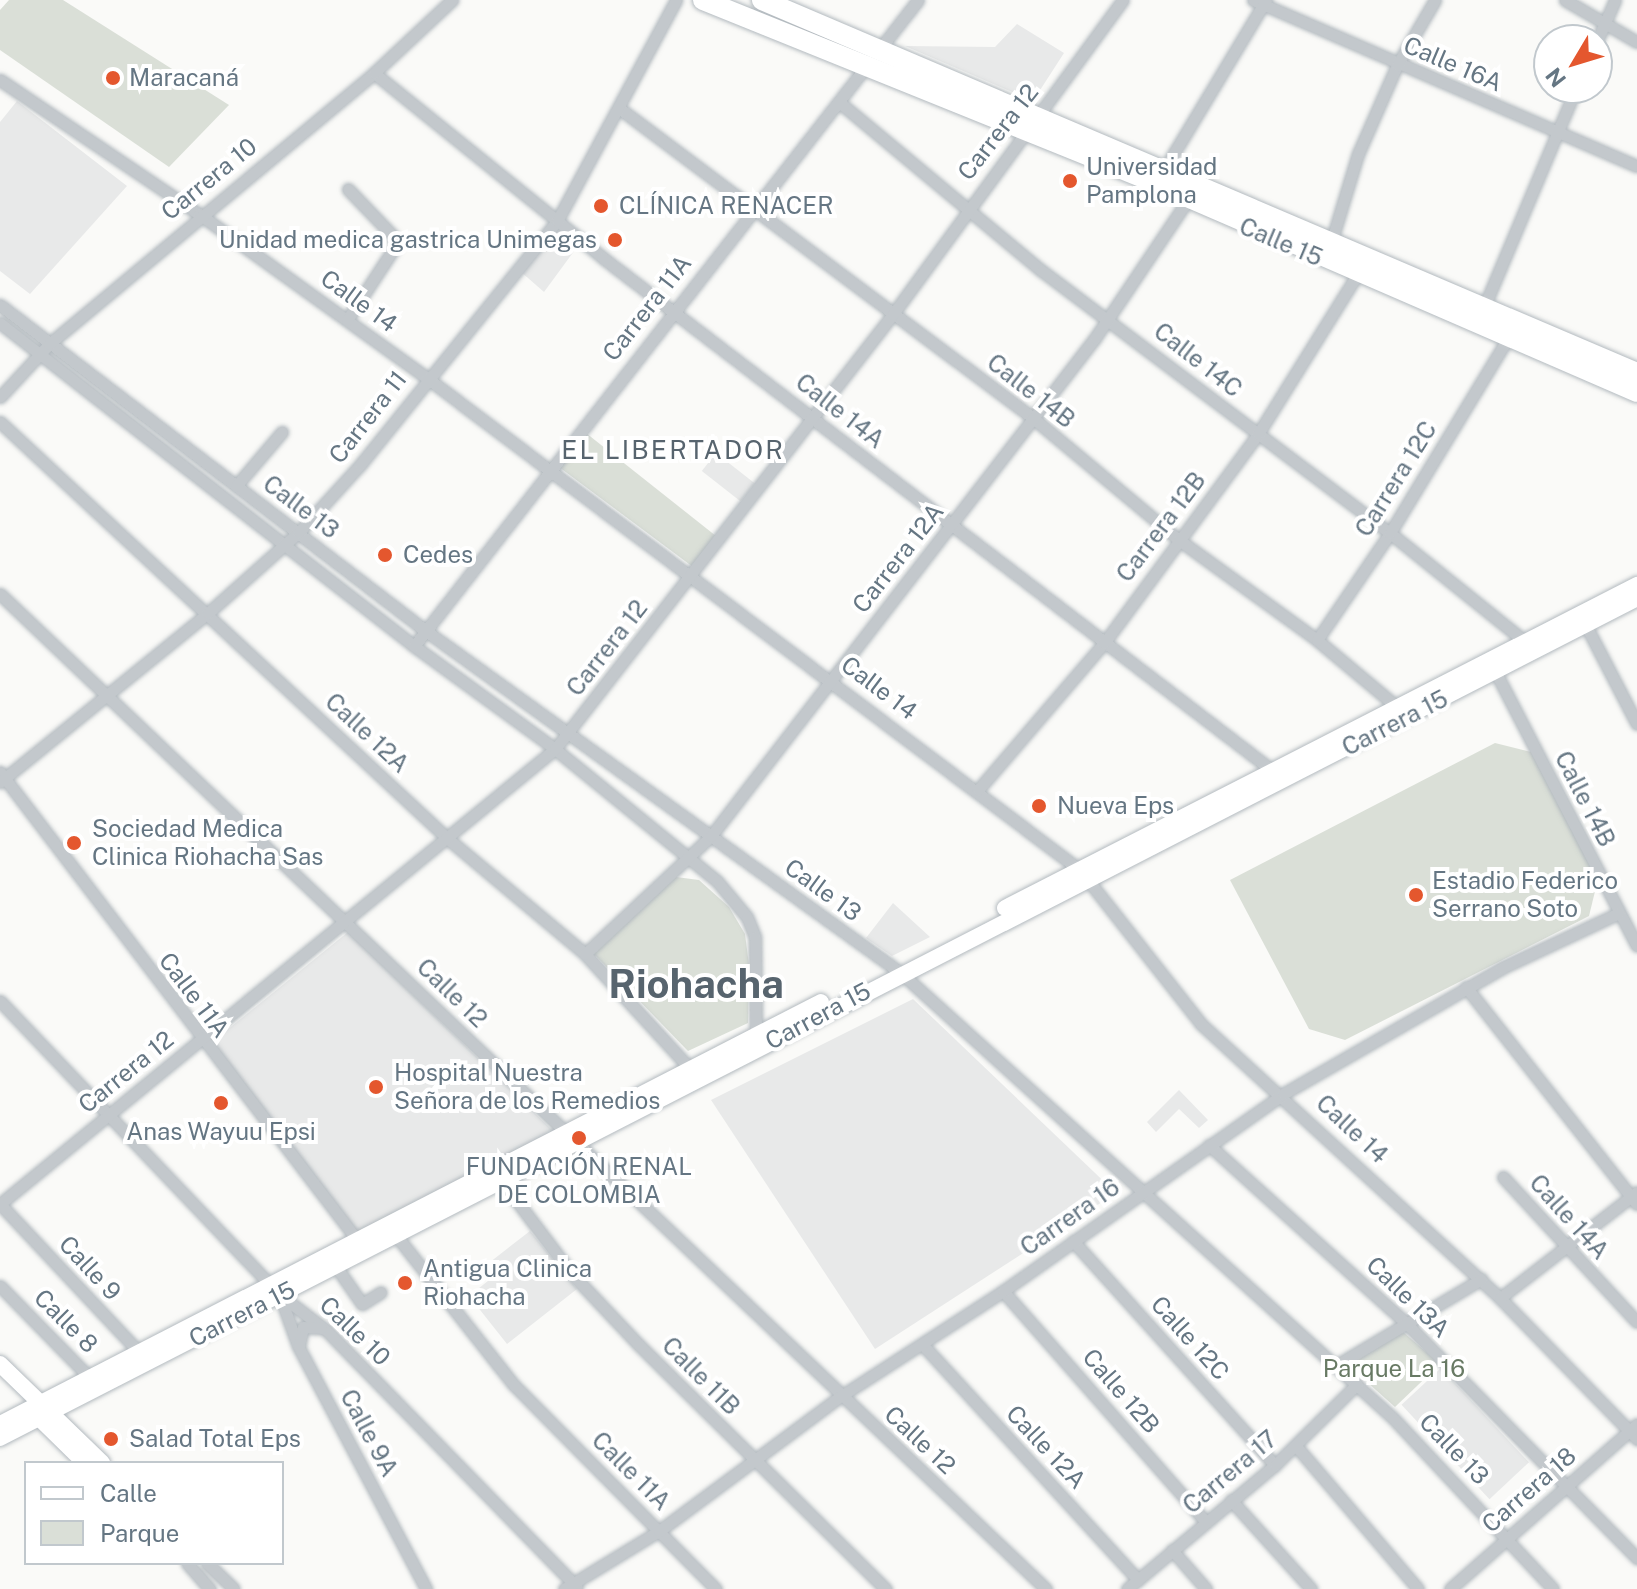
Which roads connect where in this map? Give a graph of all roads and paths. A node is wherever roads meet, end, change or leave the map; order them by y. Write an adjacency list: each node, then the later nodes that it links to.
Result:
1 (452, 0): 16 (street, Carrera 10)
2 (676, 0): 20 (street, Carrera 11)
3 (703, 0): 15 (highway, Calle 15)
4 (762, 0): 13 (highway, Calle 15)
5 (918, 0): 13 (street, Carrera 11A)
6 (1123, 0): 21 (street, Carrera 12)
7 (1435, 0): 14 (street)
8 (1565, 0): 11 (street)
9 (1615, 0): 11 (street)
10 (1260, 2): 14 (street, Calle 16A); 25 (street)
11 (1605, 23): 12 (street)
12 (1637, 42)
13 (881, 50): 15 (street, Carrera 11A); 21 (highway, Calle 15)
14 (1397, 65): 22 (street, Calle 16A); 32 (street)
15 (868, 67): 18 (street, Carrera 11A); 23 (highway, Calle 15)
16 (374, 73): 30 (street, Carrera 10); 31 (street, Calle 14A)
17 (0, 80): 30 (street, Calle 14)
18 (839, 102): 28 (street, Carrera 11A); 29 (street, Calle 14C)
19 (1569, 104): 22 (street)
20 (619, 108): 28 (street, Calle 14B); 31 (street, Carrera 11)
21 (1040, 118): 23 (street, Carrera 12); 25 (highway, Calle 15)
22 (1556, 131): 24 (street, Calle 16A); 35 (street)
23 (1026, 134): 25 (highway, Calle 15); 29 (street, Carrera 12)
24 (1637, 166)
25 (1160, 176): 27 (highway, Calle 15); 32 (highway, Calle 15)
26 (348, 189): 39 (street)
27 (1187, 201): 32 (highway, Calle 15); 38 (street, Carrera 12A)
28 (754, 208): 36 (street, Carrera 11A); 37 (street, Calle 14B)
29 (965, 210): 37 (street, Carrera 12); 38 (street, Calle 14C)
30 (199, 214): 39 (street, Calle 14); 42 (street, Carrera 10)
31 (557, 221): 36 (street, Calle 14A); 45 (street, Carrera 11)
32 (1328, 253): 33 (highway, Calle 15); 35 (highway, Calle 15)
33 (1357, 275): 41 (highway, Calle 15); 52 (street, Carrera 12B)
34 (0, 305): 42 (street, Calle 13)
35 (1484, 307): 44 (highway, Calle 15)
36 (674, 309): 48 (street, Calle 14A); 53 (street, Carrera 11A)
37 (893, 314): 48 (street, Carrera 12); 49 (street, Calle 14B)
38 (1108, 319): 49 (street, Carrera 12A); 52 (street, Calle 14C)
39 (347, 320): 45 (street, Calle 14)
40 (0, 323): 43 (street, Calle 13)
41 (1508, 338): 46 (highway, Calle 15); 57 (street, Carrera 12C)
42 (49, 344): 43 (street, Carrera 10); 54 (street, Calle 13)
43 (39, 353): 47 (street, Carrera 10); 59 (street, Calle 13)
44 (1637, 373)
45 (427, 378): 53 (street, Calle 14); 56 (street, Carrera 11)
46 (1637, 392)
47 (0, 397)
48 (813, 418): 55 (street, Calle 14A); 60 (street, Carrera 12)
49 (1033, 418): 55 (street, Carrera 12A); 58 (street, Calle 14B)
50 (0, 422): 64 (street, Calle 12A)
51 (282, 432): 54 (street)
52 (1258, 434): 57 (street, Calle 14C); 58 (street, Carrera 12B)
53 (548, 469): 60 (street, Calle 14); 66 (street, Carrera 11A)
54 (236, 486): 56 (street, Calle 13)
55 (952, 525): 68 (street, Calle 14A); 72 (street, Carrera 12A)
56 (299, 532): 59 (street, Carrera 11); 66 (street, Calle 13)
57 (1390, 533): 67 (street, Carrera 12C); 70 (street, Calle 14C)
58 (1179, 540): 67 (street, Calle 14B); 68 (street, Carrera 12B)
59 (283, 546): 64 (street, Carrera 11); 69 (street, Calle 13)
60 (694, 574): 72 (street, Calle 14); 76 (street, Carrera 12)
61 (1637, 585): 65 (main road, Carrera 15)
62 (0, 594): 73 (street, Calle 12)
63 (1637, 598): 65 (main road, Carrera 15)
64 (208, 613): 73 (street, Carrera 11); 82 (street, Calle 12A)
65 (1583, 619): 70 (main road, Carrera 15); 75 (street)
66 (426, 631): 69 (street, Carrera 11A); 76 (street, Calle 13)
67 (1317, 640): 74 (street, Calle 14B)
68 (1104, 643): 78 (street, Calle 14A); 80 (street, Carrera 12B)
69 (414, 646): 77 (street, Calle 13)
70 (1529, 646): 71 (main road, Carrera 15); 74 (main road, Carrera 15)
71 (1495, 671): 74 (main road, Carrera 15); 86 (street, Calle 14B)
72 (831, 679): 80 (street, Calle 14); 81 (street, Carrera 12A)
73 (110, 695): 79 (street, Carrera 11); 87 (street, Calle 12)
74 (1403, 713): 78 (main road, Carrera 15)
75 (1637, 724)
76 (568, 733): 77 (street, Carrera 12); 81 (street, Calle 13)
77 (555, 749): 82 (street, Carrera 12); 83 (street, Calle 13)
78 (1278, 776): 84 (main road, Carrera 15)
79 (2, 777): 94 (street, Calle 11A)
80 (978, 790): 84 (street, Calle 14)
81 (711, 836): 83 (street, Carrera 12A); 90 (street, Calle 13)
82 (447, 838): 87 (street, Carrera 12); 89 (street, Calle 12A)
83 (690, 856): 89 (street, Carrera 12A); 93 (street, Calle 13)
84 (1084, 875): 90 (main road, Carrera 15); 96 (street, Calle 14)
85 (1637, 916): 86 (street, Carrera 16)
86 (1621, 917): 88 (street, Calle 14B); 91 (street, Carrera 16)
87 (346, 921): 94 (street, Carrera 12); 98 (street, Calle 12)
88 (1637, 946)
89 (585, 954): 95 (street, Calle 12A)
90 (896, 970): 93 (main road, Carrera 15); 95 (main road, Carrera 15); 102 (street, Calle 13)
91 (1466, 987): 96 (street, Carrera 16); 103 (street)
92 (0, 1001): 97 (street, Calle 10)
93 (756, 1035): 95 (main road, Carrera 15)
94 (200, 1040): 97 (street, Carrera 12); 107 (street, Calle 11A)
95 (695, 1074): 98 (main road, Carrera 15)
96 (1283, 1094): 99 (street, Carrera 16); 110 (street, Calle 14)
97 (109, 1114): 104 (street, Carrera 12); 112 (street, Calle 10)
98 (572, 1137): 101 (main road, Carrera 15); 107 (main road); 127 (street, Calle 12)
99 (1209, 1145): 102 (street, Carrera 16); 117 (street, Calle 13A)
100 (1503, 1177): 108 (street, Calle 14A)
101 (501, 1180): 105 (main road, Carrera 15); 134 (street, Calle 11B)
102 (1143, 1193): 106 (street, Carrera 16); 123 (street, Calle 13)
103 (1635, 1197): 108 (street)
104 (0, 1204): 121 (street, Calle 9)
105 (395, 1234): 107 (main road, Carrera 15); 139 (street, Calle 11A)
106 (1073, 1241): 113 (street, Carrera 16); 135 (street, Calle 12C)
107 (361, 1245): 109 (main road, Carrera 15); 112 (main road)
108 (1563, 1245): 115 (street); 116 (street, Calle 14A)
109 (335, 1265): 112 (main road, Carrera 15); 114 (street)
110 (1481, 1279): 115 (street, Calle 14); 117 (street)
111 (0, 1286): 125 (street, Calle 8)
112 (276, 1291): 118 (street, Calle 10); 120 (street, Calle 9A); 121 (main road, Carrera 15)
113 (1003, 1291): 119 (street, Carrera 16); 138 (street, Calle 12B)
114 (381, 1292)
115 (1500, 1298): 130 (street, Calle 14)
116 (1637, 1322)
117 (1406, 1323): 123 (street); 136 (street, Calle 13A)
118 (326, 1330): 120 (street); 146 (street, Calle 10)
119 (922, 1344): 127 (street, Carrera 16); 145 (street, Calle 12A)
120 (298, 1346): 149 (street, Calle 9A)
121 (144, 1358): 125 (main road, Carrera 15)
122 (0, 1364): 128 (main road)
123 (1337, 1365): 126 (street, Calle 13)
124 (0, 1379): 128 (main road)
125 (95, 1383): 128 (main road, Carrera 15)
126 (1357, 1384): 132 (street, Carrera 17); 140 (street, Calle 13)
127 (841, 1396): 134 (street, Carrera 16); 152 (street, Calle 12)
128 (39, 1410): 129 (main road); 131 (main road, Carrera 15); 133 (main road)
129 (0, 1424)
130 (1634, 1431): 136 (street, Carrera 18)
131 (0, 1438)
132 (1296, 1446): 135 (street, Carrera 17); 156 (street)
133 (94, 1461)
134 (753, 1461): 139 (street, Carrera 16); 151 (street, Calle 11B)
135 (1275, 1465): 137 (street, Carrera 17)
136 (1566, 1487): 140 (street, Carrera 18); 142 (street, Calle 13A)
137 (1231, 1500): 138 (street, Carrera 17); 155 (street)
138 (1205, 1521): 141 (street, Carrera 17)
139 (659, 1531): 146 (street, Carrera 16); 150 (street, Calle 11A)
140 (1509, 1537): 157 (street, Carrera 18); 158 (street, Calle 13)
141 (1172, 1550): 145 (street, Carrera 17); 154 (street)
142 (1637, 1558)
143 (189, 1565): 147 (street)
144 (209, 1565): 148 (street)
145 (1138, 1580): 153 (street, Carrera 17)
146 (573, 1587)
147 (210, 1589)
148 (234, 1589)
149 (426, 1589)
150 (716, 1589)
151 (886, 1589)
152 (1046, 1589)
153 (1127, 1589)
154 (1206, 1589)
155 (1311, 1589)
156 (1418, 1589)
157 (1450, 1589)
158 (1553, 1589)

